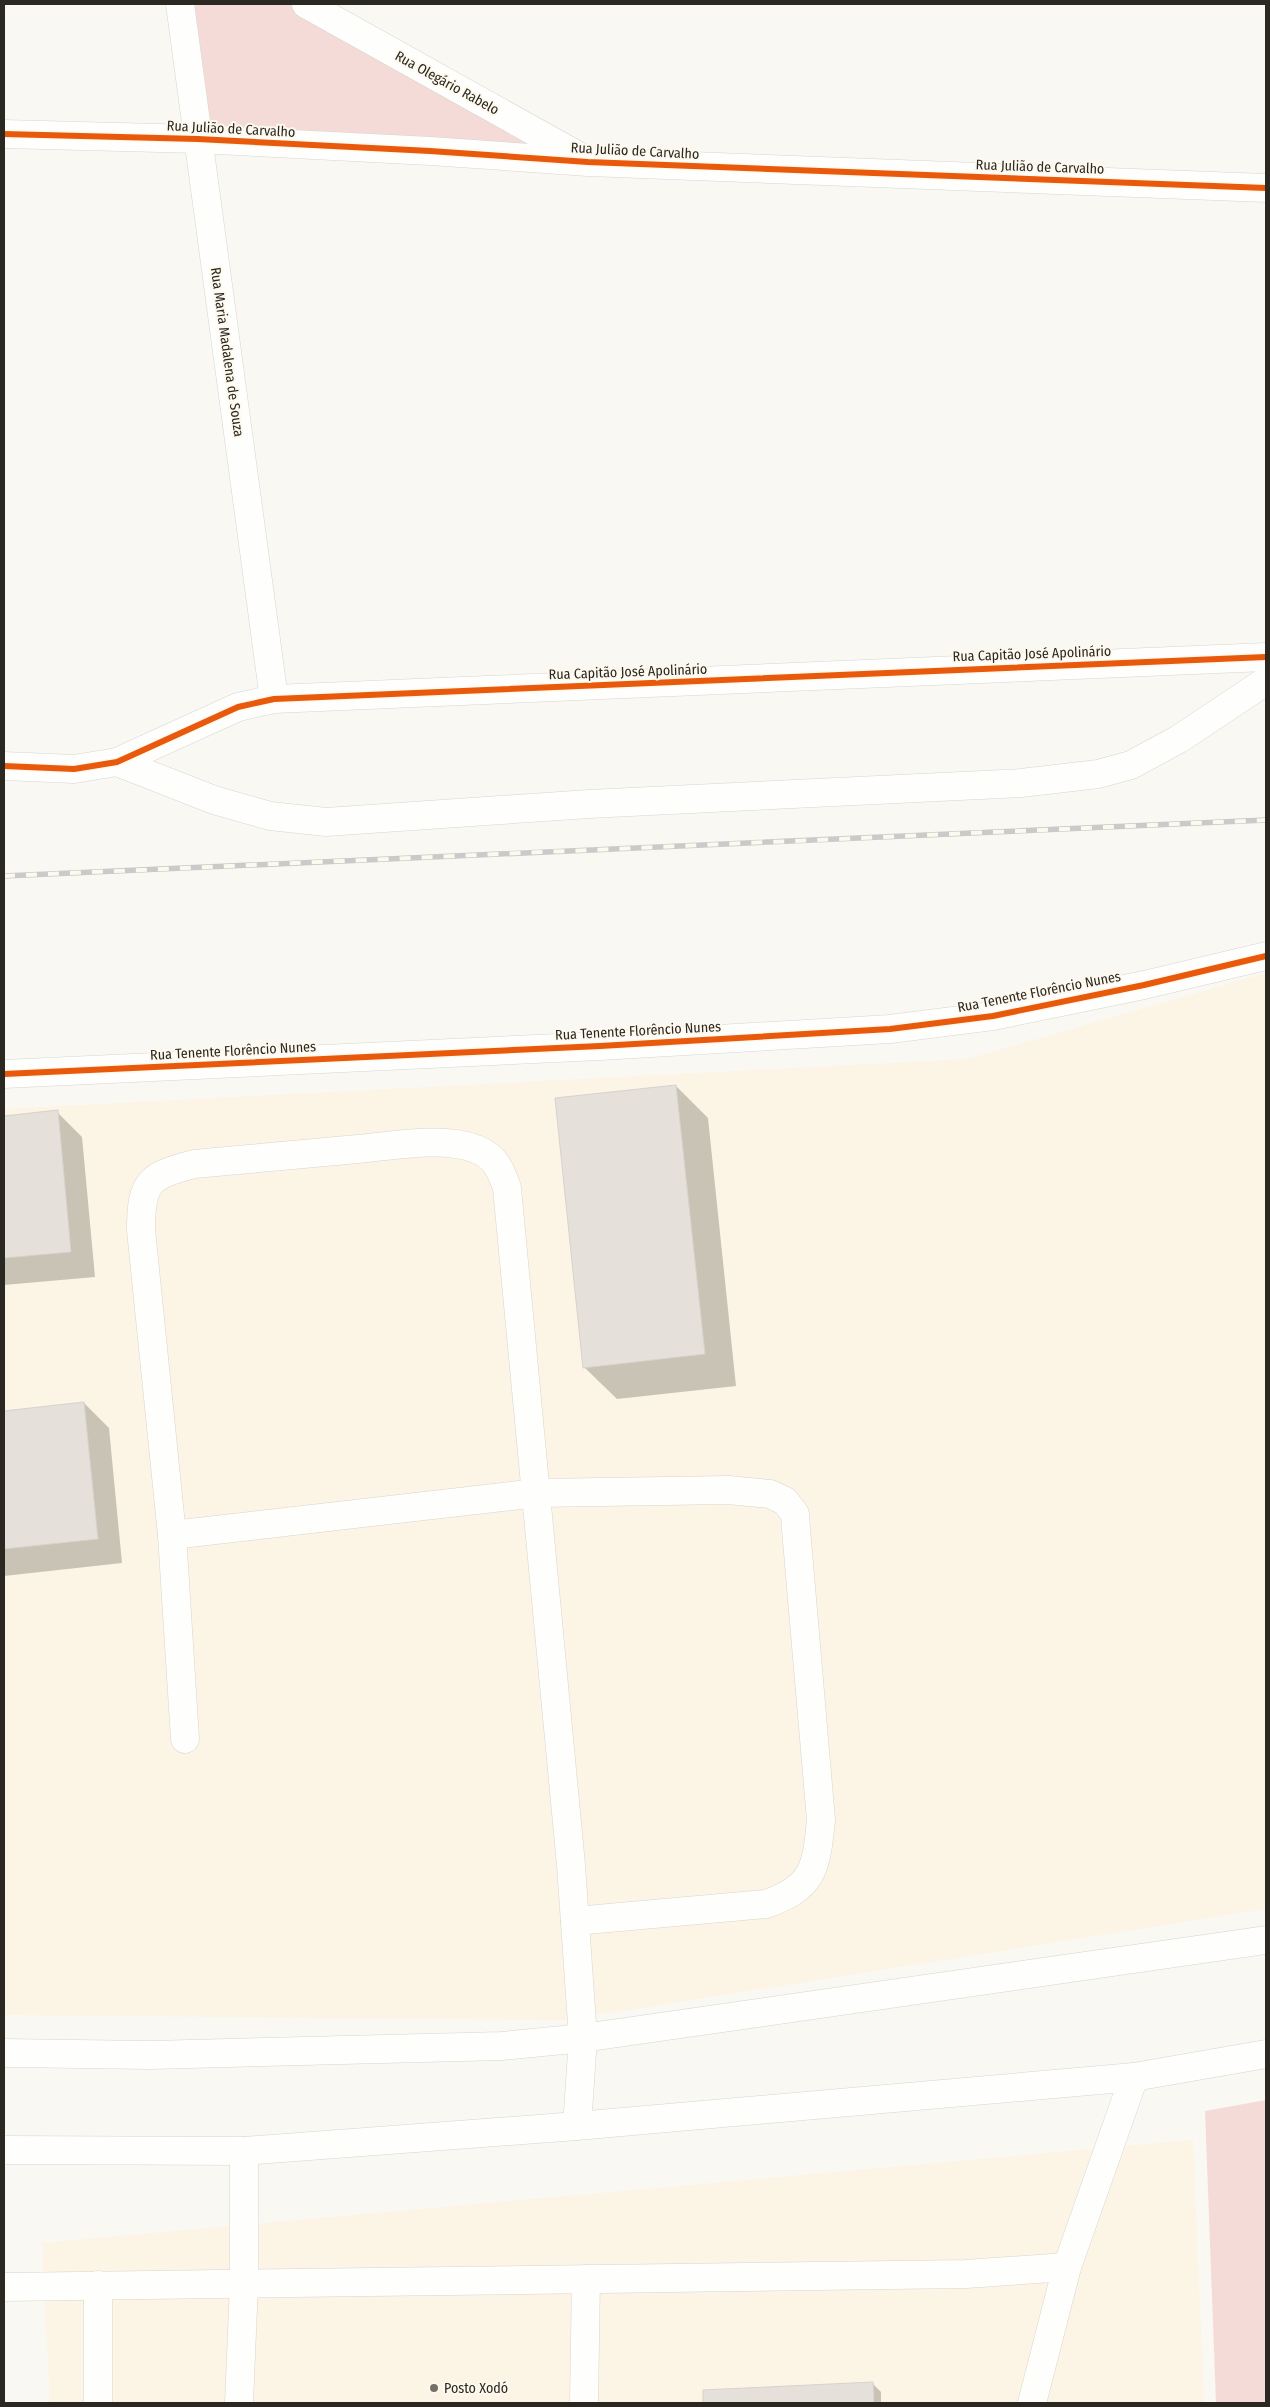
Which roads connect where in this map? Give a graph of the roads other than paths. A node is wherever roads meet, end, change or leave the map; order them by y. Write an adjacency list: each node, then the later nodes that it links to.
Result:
1 (180, 4): 4 (street, Rua Maria Madalena de Souza)
2 (306, 4): 5 (street, Rua Olegário Rabelo)
3 (4, 134): 4 (street, Rua Julião de Carvalho)
4 (198, 139): 5 (street, Rua Julião de Carvalho); 9 (street, Rua Maria Madalena de Souza)
5 (588, 162): 6 (street, Rua Julião de Carvalho)
6 (1266, 188)
7 (1266, 657): 9 (street, Rua Capitão José Apolinário)
8 (1266, 682): 10 (street)
9 (274, 699): 10 (street, Rua Capitão José Apolinário)
10 (117, 762): 11 (street, Rua Capitão José Apolinário)
11 (4, 766)
12 (1266, 956): 13 (street, Rua Tenente Florêncio Nunes)
13 (4, 1074)
14 (537, 1493): 15 (street); 15 (street); 17 (street); 17 (street)
15 (172, 1535): 16 (street)
16 (185, 1739)
17 (575, 1921): 19 (street)
18 (1266, 1940): 19 (street)
19 (583, 2038): 20 (street); 23 (street)
20 (4, 2053)
21 (1266, 2054): 22 (street)
22 (1134, 2077): 23 (street); 26 (street)
23 (577, 2126): 25 (street)
24 (4, 2150): 25 (street)
25 (244, 2150): 28 (street)
26 (1067, 2267): 27 (street); 34 (street)
27 (586, 2279): 28 (street); 33 (street)
28 (244, 2284): 29 (street); 32 (street)
29 (98, 2286): 30 (street); 31 (street)
30 (4, 2287)
31 (98, 2403)
32 (238, 2403)
33 (584, 2403)
34 (1032, 2403)

